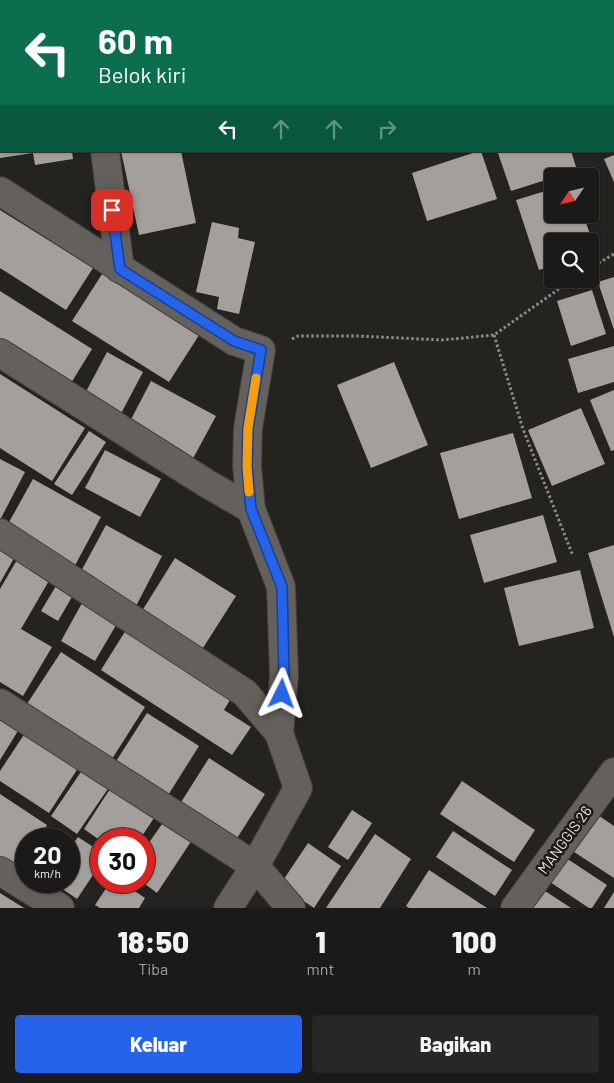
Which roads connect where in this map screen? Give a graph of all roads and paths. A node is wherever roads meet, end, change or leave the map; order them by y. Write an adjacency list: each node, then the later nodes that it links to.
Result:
1 (105, 152): 5 (street)
2 (0, 191): 5 (street)
3 (614, 254): 4 (path)
4 (599, 263)
5 (120, 269): 8 (street)
6 (560, 288): 7 (path)
7 (494, 335): 8 (path); 12 (path)
8 (261, 350): 10 (street)
9 (0, 353): 10 (street)
10 (251, 509): 14 (street)
11 (0, 533): 14 (street)
12 (573, 556)
13 (0, 703): 16 (street)
14 (279, 733): 16 (street)
15 (614, 772): 21 (street, MANGGIS 26)
16 (255, 866): 19 (street); 20 (street)
17 (0, 871): 18 (street)
18 (60, 908)
19 (228, 908)
20 (290, 908)
21 (515, 908)

